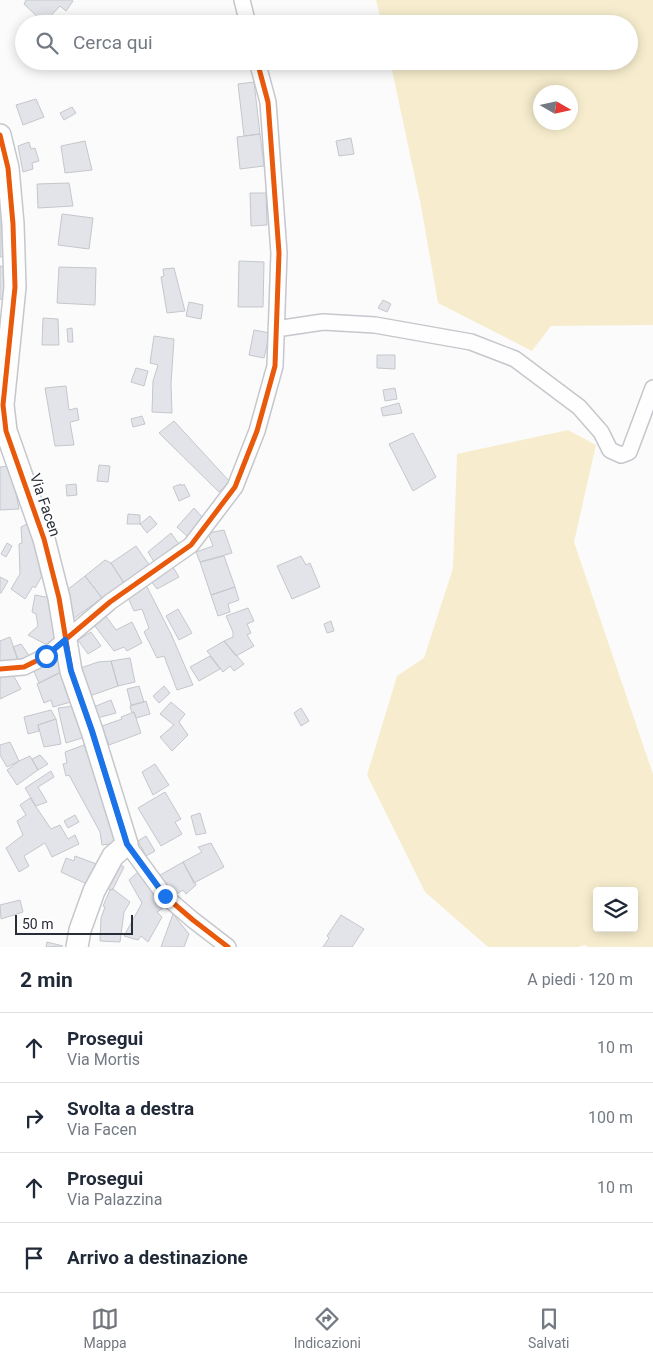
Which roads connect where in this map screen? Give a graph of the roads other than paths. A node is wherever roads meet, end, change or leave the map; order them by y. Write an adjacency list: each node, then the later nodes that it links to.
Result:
1 (242, 0): 2 (street)
2 (246, 15)
3 (260, 70): 5 (street)
4 (0, 134): 7 (street, Via Facen)
5 (276, 330): 6 (street); 8 (street)
6 (653, 388)
7 (1, 404): 8 (street, Via Facen)
8 (65, 640): 9 (street); 10 (street, Via Facen)
9 (0, 669)
10 (127, 844): 11 (street); 12 (street, Via Facen)
11 (77, 947)
12 (228, 947)

